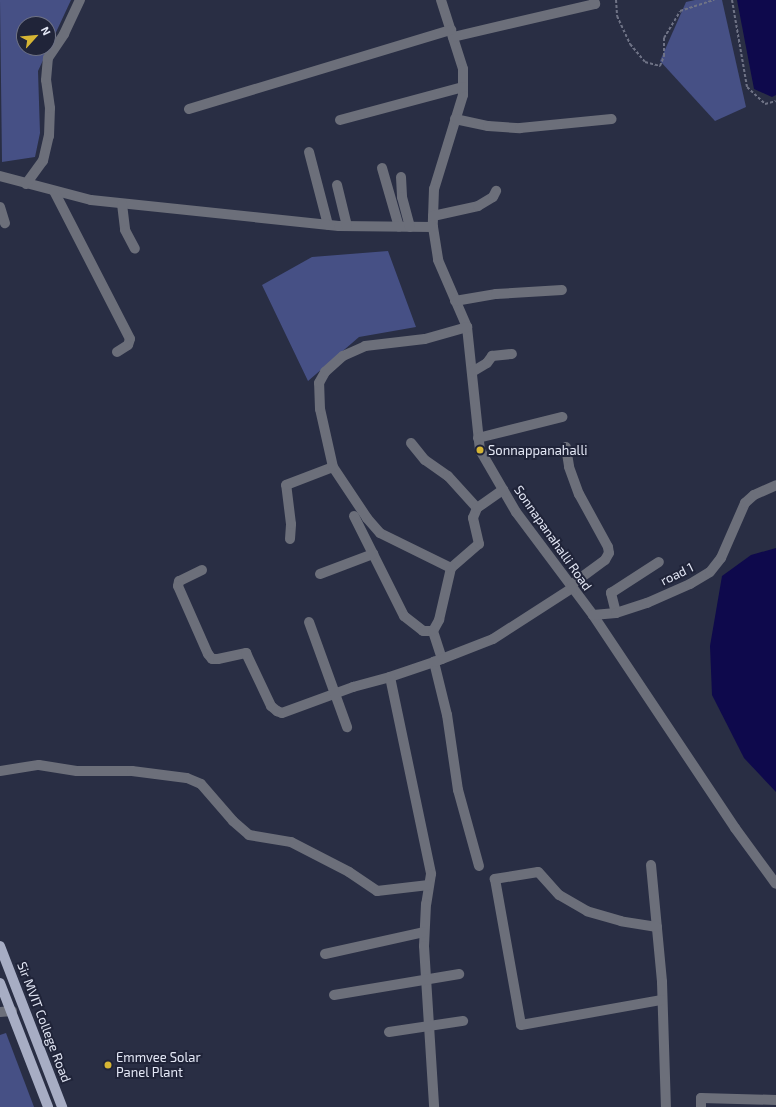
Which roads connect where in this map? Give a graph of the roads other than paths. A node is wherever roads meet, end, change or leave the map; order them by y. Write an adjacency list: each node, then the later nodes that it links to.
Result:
1 (80, 0): 14 (street)
2 (441, 0): 4 (street, Sonnapanahalli Road)
3 (594, 0): 4 (street)
4 (452, 33): 5 (street, Sonnapanahalli Road); 6 (street)
5 (463, 87): 7 (street, Sonnapanahalli Road); 9 (street)
6 (190, 109)
7 (455, 119): 8 (street); 20 (street, Sonnapanahalli Road)
8 (612, 119)
9 (340, 120)
10 (309, 152): 22 (street)
11 (382, 168): 24 (street)
12 (0, 176): 14 (street)
13 (401, 177): 25 (street)
14 (26, 184): 16 (street)
15 (336, 185): 23 (street)
16 (54, 191): 18 (street); 31 (street)
17 (496, 191): 20 (street)
18 (122, 204): 22 (street); 27 (street)
19 (0, 208): 21 (street)
20 (433, 216): 26 (street, Sonnapanahalli Road)
21 (5, 223)
22 (328, 225): 23 (street)
23 (347, 226): 24 (street)
24 (399, 227): 25 (street)
25 (410, 227): 26 (street)
26 (433, 227): 29 (street, Sonnapanahalli Road)
27 (135, 249)
28 (562, 290): 29 (street)
29 (455, 301): 30 (street, Sonnapanahalli Road)
30 (466, 327): 33 (street, Sonnapanahalli Road); 38 (street)
31 (117, 352)
32 (512, 354): 33 (street)
33 (472, 372): 35 (street, Sonnapanahalli Road)
34 (562, 417): 35 (street)
35 (478, 438): 40 (street, Sonnapanahalli Road)
36 (411, 443): 41 (street)
37 (566, 447): 49 (street)
38 (333, 467): 43 (street); 46 (street)
39 (776, 485): 50 (street, road 1)
40 (503, 490): 41 (street); 49 (street, Sonnapanahalli Road)
41 (477, 508): 46 (street)
42 (354, 516): 44 (street)
43 (290, 539)
44 (373, 554): 48 (street); 53 (street)
45 (659, 562): 50 (street)
46 (451, 568): 53 (street)
47 (202, 570): 56 (street)
48 (320, 574)
49 (572, 586): 51 (street, Sonnapanahalli Road); 54 (street)
50 (616, 613): 51 (street, road 1)
51 (593, 615): 61 (street, Sonnapanahalli Road)
52 (308, 622): 56 (street)
53 (433, 631): 54 (street)
54 (438, 660): 55 (street); 60 (street)
55 (390, 677): 56 (street); 62 (street)
56 (335, 693): 57 (street)
57 (347, 727)
58 (0, 771): 62 (street)
59 (651, 865): 63 (street)
60 (479, 866)
61 (776, 884)
62 (429, 885): 64 (street)
63 (657, 927): 71 (street); 71 (street)
64 (424, 932): 66 (street); 68 (street)
65 (0, 946): 79 (main road, Sir MVIT College Road)
66 (325, 954)
67 (459, 974): 68 (street)
68 (426, 979): 70 (street); 75 (street)
69 (0, 983): 72 (main road, Sir MVIT College Road)
70 (334, 995)
71 (662, 1000): 81 (street)
72 (12, 1011): 73 (street); 78 (main road, Sir MVIT College Road)
73 (0, 1012)
74 (463, 1022): 75 (street)
75 (429, 1026): 76 (street); 80 (street)
76 (389, 1032)
77 (776, 1100): 82 (street)
78 (48, 1107)
79 (62, 1107)
80 (434, 1107)
81 (666, 1107)
82 (701, 1107)

